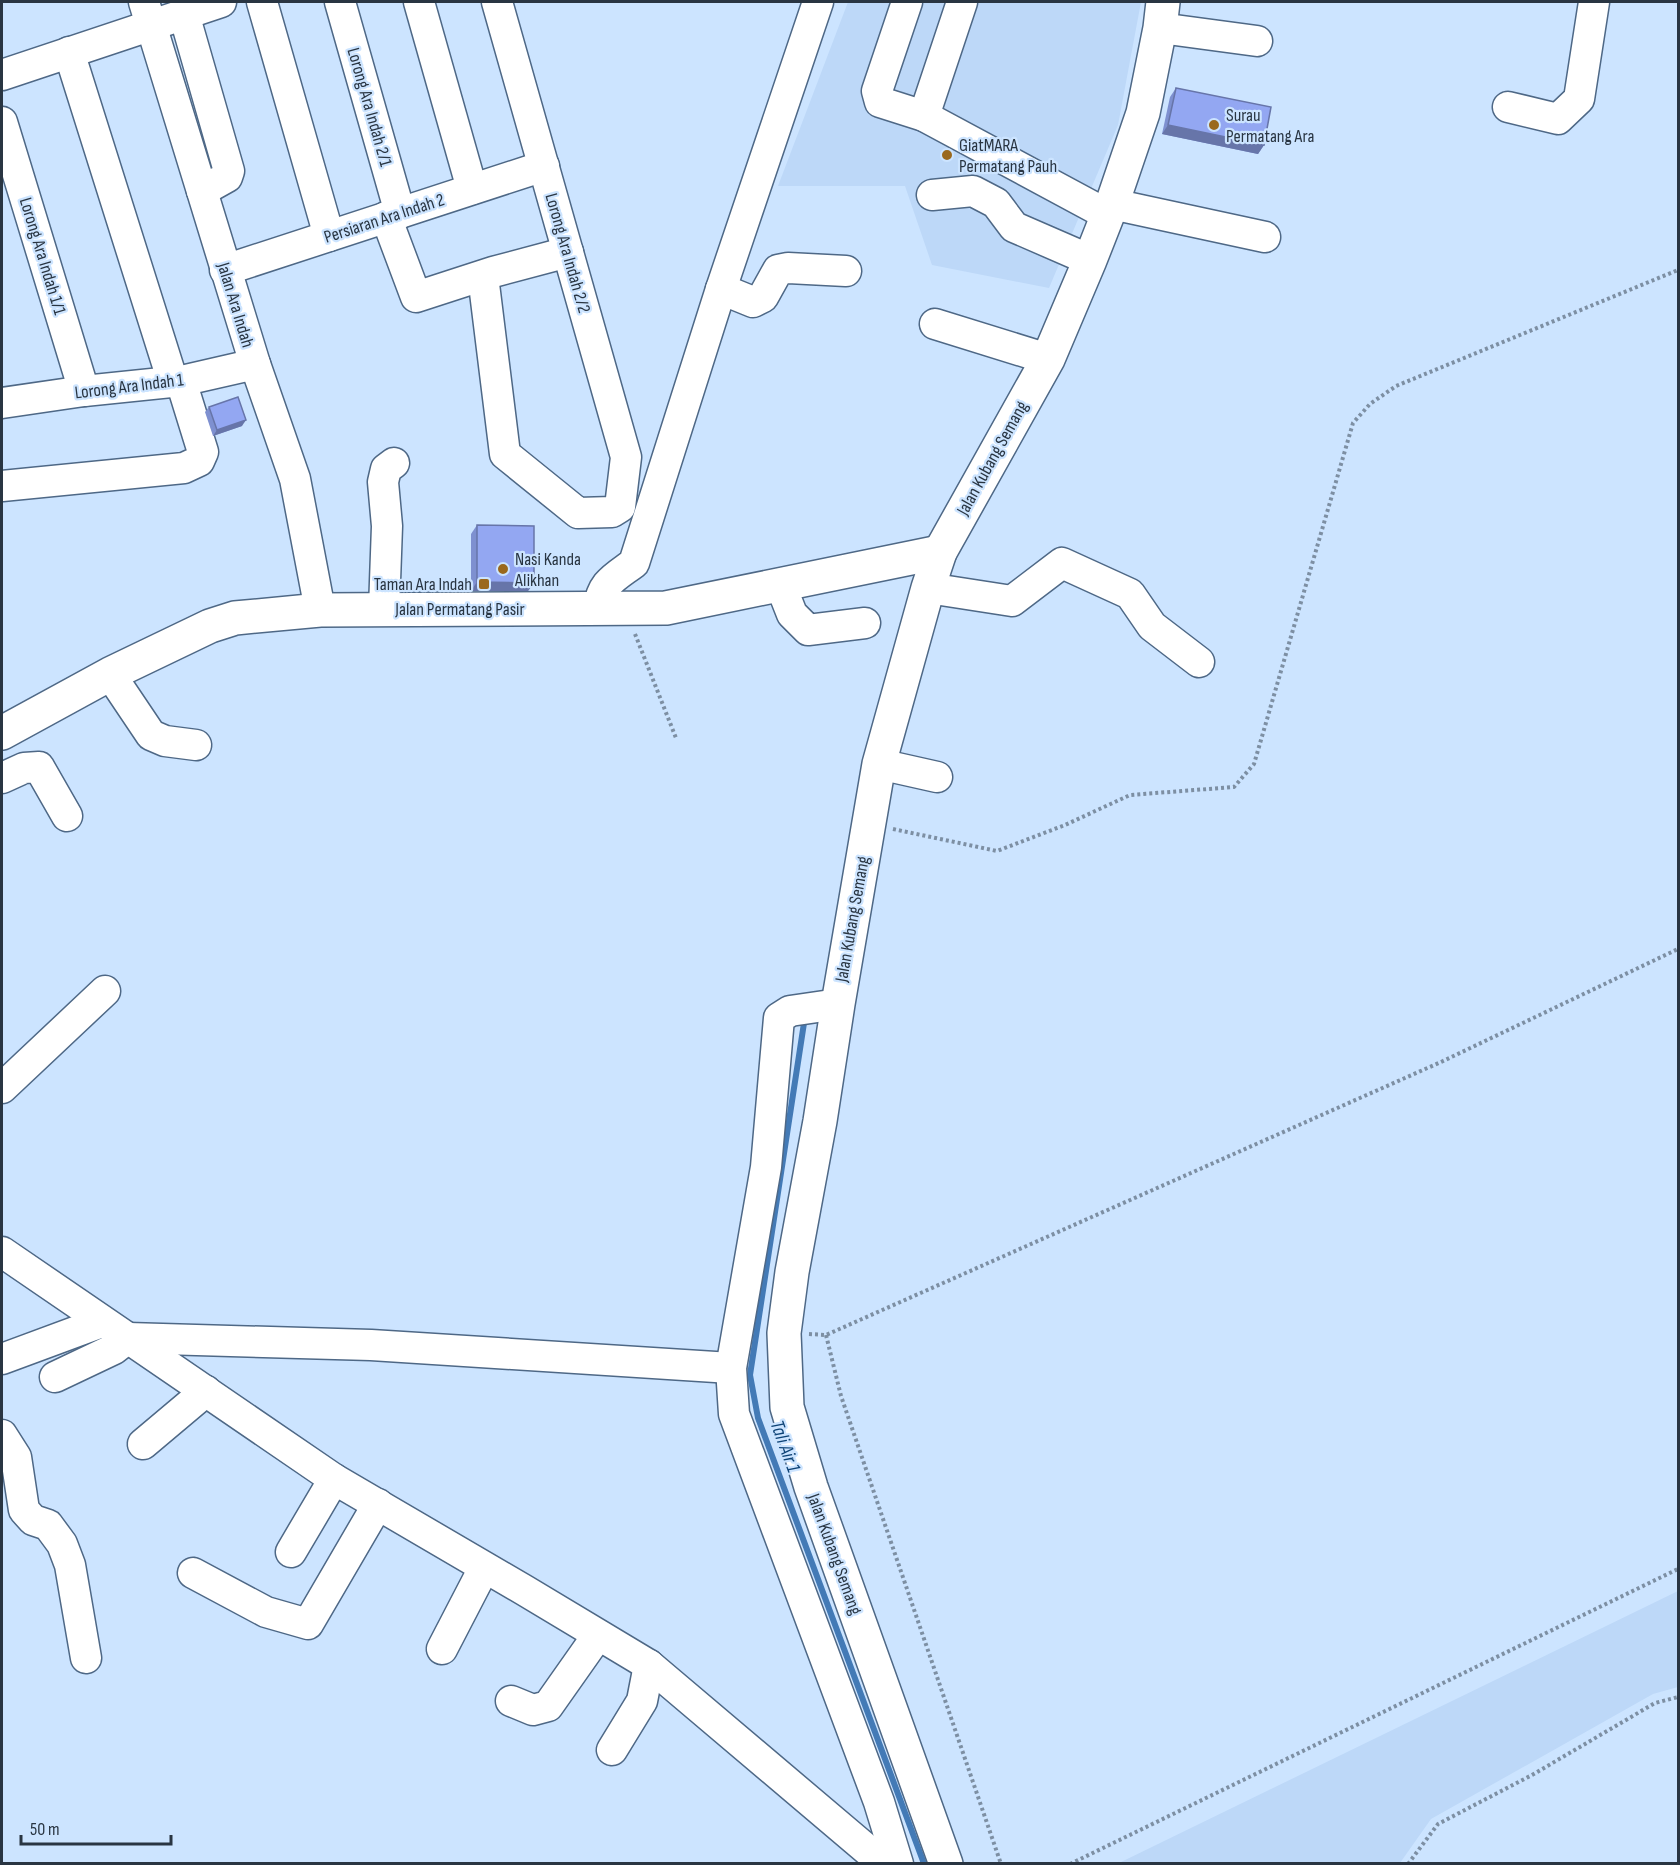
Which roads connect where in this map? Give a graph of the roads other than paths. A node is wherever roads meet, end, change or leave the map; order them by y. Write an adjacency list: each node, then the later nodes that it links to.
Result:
1 (222, 2): 11 (street)
2 (262, 2): 25 (street)
3 (340, 2): 24 (street, Lorong Ara Indah 2/1)
4 (419, 2): 20 (street)
5 (497, 2): 19 (street, Lorong Ara Indah 2/2)
6 (818, 2): 32 (street)
7 (907, 2): 17 (street)
8 (962, 2): 17 (street)
9 (1594, 2): 16 (street)
10 (147, 13): 11 (street); 14 (street); 21 (street, Jalan Ara Indah)
11 (184, 14): 21 (street)
12 (1162, 15): 13 (street); 23 (main road, Jalan Kubang Semang)
13 (1257, 41)
14 (69, 52): 15 (street); 36 (street)
15 (2, 75)
16 (1508, 106)
17 (924, 116): 23 (street)
18 (2, 122): 37 (street, Lorong Ara Indah 1/1)
19 (544, 166): 20 (street, Persiaran Ara Indah 2); 27 (street, Lorong Ara Indah 2/2)
20 (472, 189): 24 (street, Persiaran Ara Indah 2)
21 (201, 190): 29 (street, Jalan Ara Indah)
22 (932, 195): 28 (street)
23 (1110, 209): 26 (street); 28 (main road, Jalan Kubang Semang)
24 (393, 215): 25 (street, Persiaran Ara Indah 2); 31 (street, Lorong Ara Indah 2/1)
25 (329, 236): 29 (street, Persiaran Ara Indah 2)
26 (1265, 237)
27 (568, 252): 31 (street); 31 (street, Lorong Ara Indah 2/2)
28 (1090, 260): 34 (main road, Jalan Kubang Semang)
29 (225, 270): 35 (street, Jalan Ara Indah)
30 (846, 271): 32 (street)
31 (483, 276)
32 (721, 289): 44 (street)
33 (934, 324): 34 (street)
34 (1048, 359): 41 (main road, Jalan Kubang Semang)
35 (255, 364): 36 (street, Lorong Ara Indah 1); 46 (street, Jalan Ara Indah)
36 (177, 381): 37 (street, Lorong Ara Indah 1); 40 (street)
37 (84, 391): 38 (street, Lorong Ara Indah 1)
38 (2, 401)
39 (394, 463): 45 (street)
40 (2, 486)
41 (940, 552): 42 (main road, Jalan Permatang Pasir); 43 (main road, Jalan Kubang Semang)
42 (781, 586): 44 (main road, Jalan Permatang Pasir); 47 (street)
43 (928, 588): 48 (street); 52 (main road, Jalan Kubang Semang)
44 (611, 608): 45 (main road, Jalan Permatang Pasir)
45 (384, 609): 46 (main road, Jalan Permatang Pasir)
46 (320, 610): 49 (main road, Jalan Permatang Pasir)
47 (865, 624)
48 (1199, 662)
49 (110, 674): 50 (main road, Jalan Permatang Pasir); 51 (street)
50 (2, 733)
51 (196, 745)
52 (879, 764): 53 (street); 57 (main road, Jalan Kubang Semang)
53 (937, 777)
54 (2, 778): 55 (street)
55 (67, 816)
56 (105, 990): 58 (street)
57 (838, 1004): 63 (street); 81 (main road, Jalan Kubang Semang)
58 (2, 1088)
59 (2, 1252): 60 (street)
60 (102, 1322): 61 (street); 62 (street)
61 (128, 1338): 63 (street); 64 (street); 65 (street)
62 (2, 1359)
63 (731, 1368): 80 (street)
64 (55, 1377)
65 (206, 1391): 67 (street); 68 (street)
66 (2, 1435): 75 (street)
67 (143, 1444)
68 (334, 1479): 69 (street); 70 (street)
69 (378, 1504): 71 (street); 72 (street)
70 (291, 1551)
71 (484, 1568): 73 (street); 74 (street)
72 (193, 1573)
73 (598, 1635): 76 (street); 77 (street)
74 (442, 1649)
75 (86, 1658)
76 (649, 1665): 78 (street); 79 (street)
77 (511, 1701)
78 (612, 1750)
79 (884, 1863)
80 (898, 1863)
81 (946, 1863)

